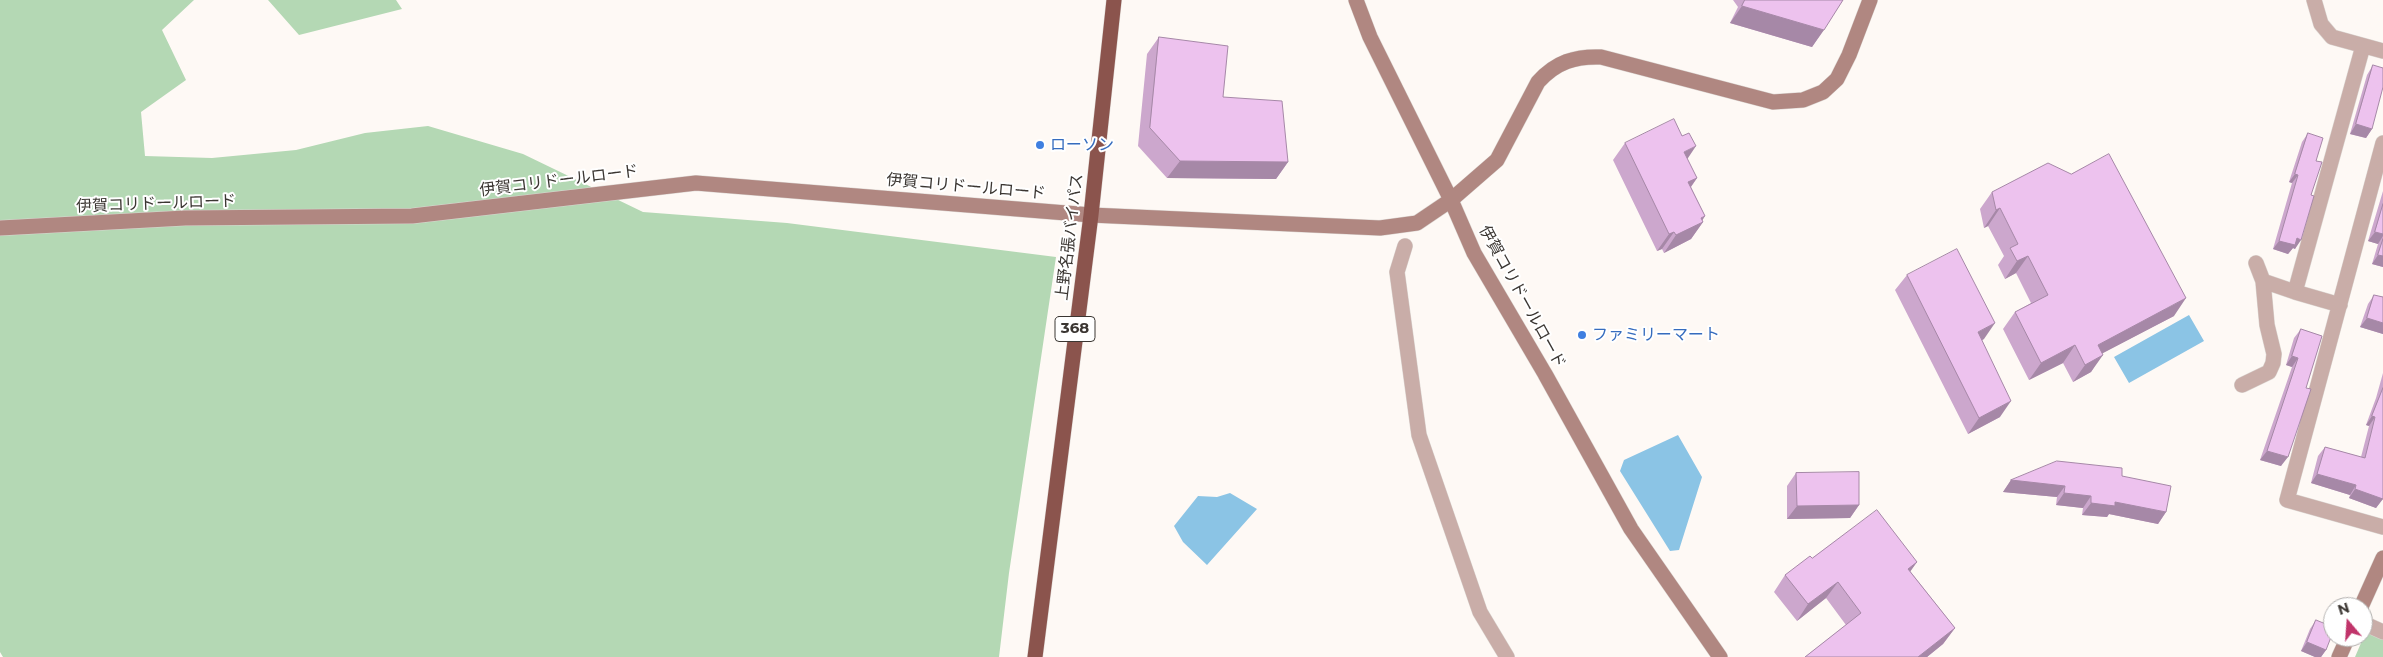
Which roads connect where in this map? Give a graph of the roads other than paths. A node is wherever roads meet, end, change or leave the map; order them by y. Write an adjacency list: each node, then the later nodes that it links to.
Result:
1 (1114, 0): 9 (highway, 上野名張バイパス / 368)
2 (1356, 0): 8 (street)
3 (1870, 0): 8 (street)
4 (2314, 0): 5 (street)
5 (2362, 46): 6 (street); 14 (street)
6 (2383, 51)
7 (2383, 143): 15 (street)
8 (1451, 200): 9 (street, 伊賀コリドールロード); 22 (street, 伊賀コリドールロード)
9 (1091, 215): 10 (street, 伊賀コリドールロード); 20 (highway, 上野名張バイパス / 368)
10 (0, 228)
11 (1405, 246): 21 (street)
12 (2256, 263): 13 (street)
13 (2262, 281): 14 (street); 16 (street)
14 (2295, 292): 15 (street)
15 (2340, 305): 17 (street)
16 (2242, 385)
17 (2383, 527)
18 (2383, 558): 19 (street)
19 (2365, 597)
20 (1035, 657)
21 (1507, 657)
22 (1720, 657)

